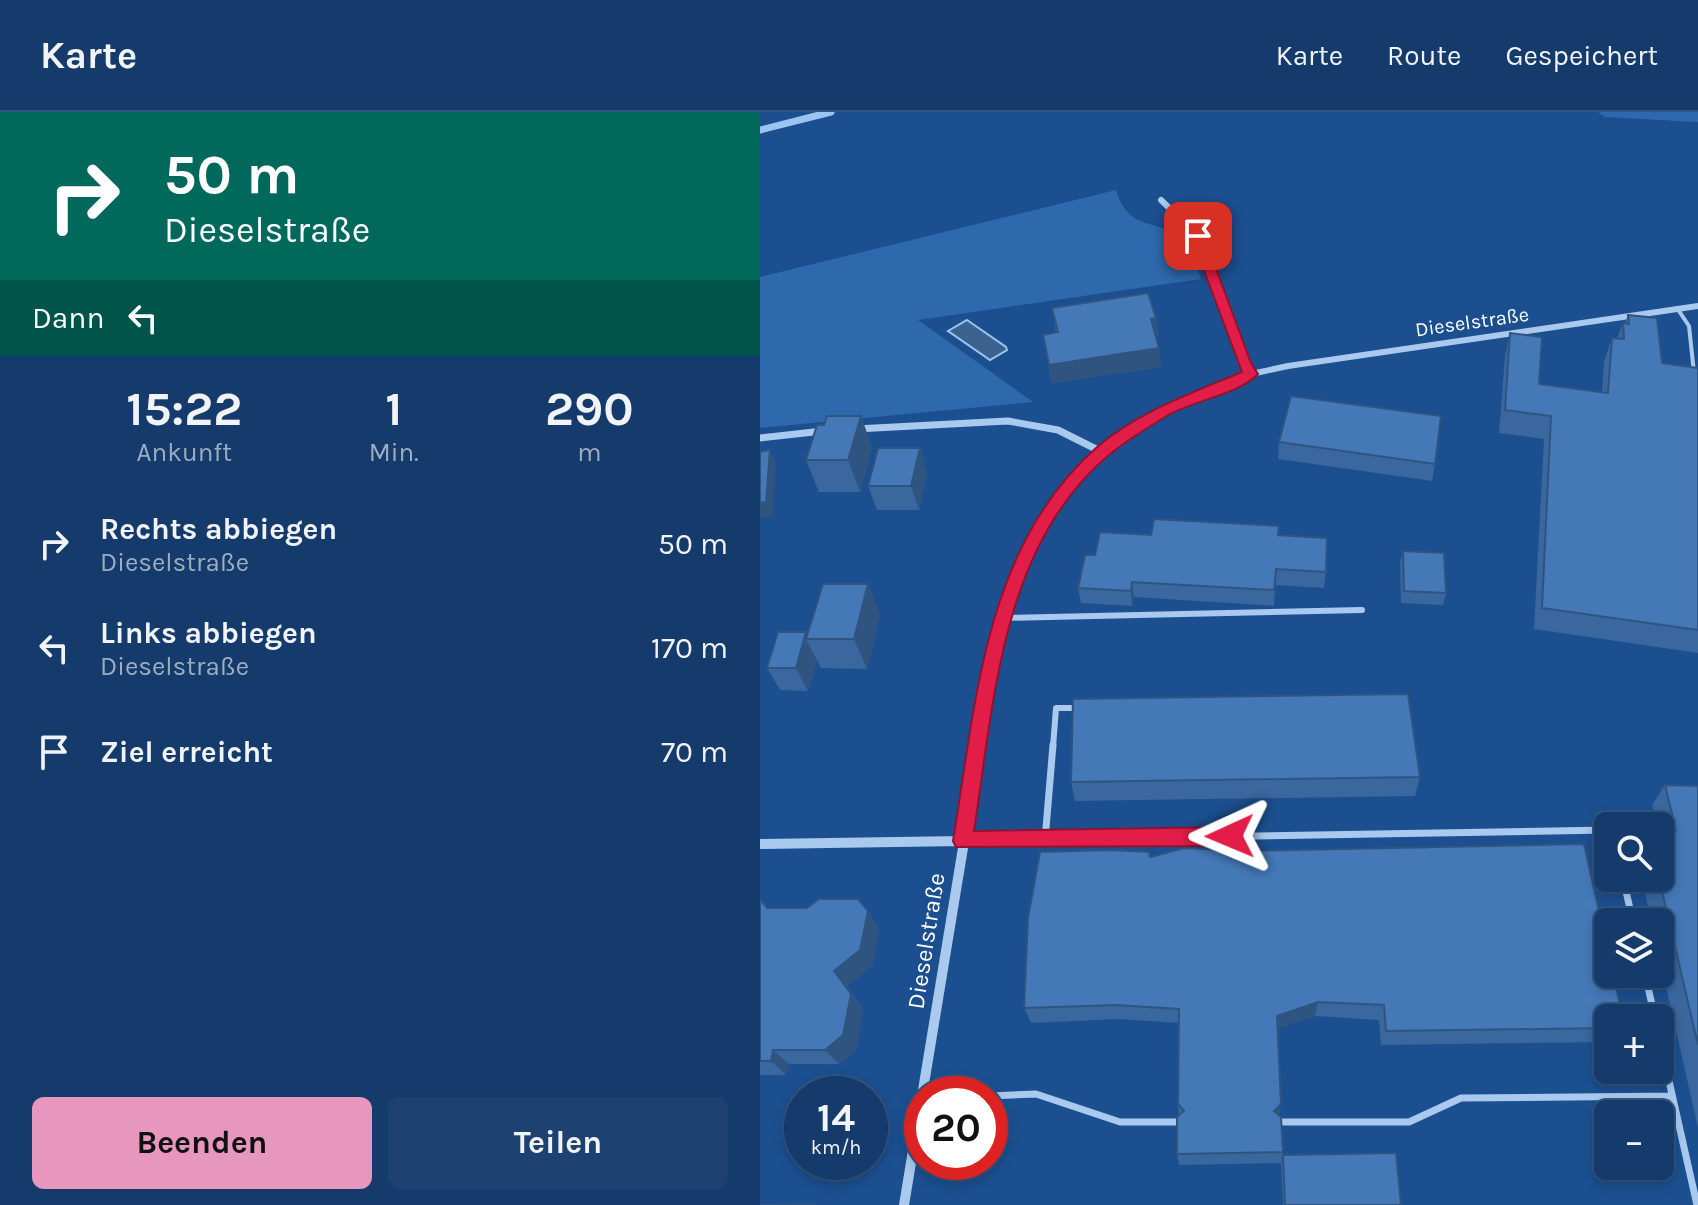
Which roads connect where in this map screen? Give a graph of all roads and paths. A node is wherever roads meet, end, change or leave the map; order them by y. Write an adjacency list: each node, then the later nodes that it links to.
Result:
1 (1161, 200): 4 (street)
2 (1698, 306): 3 (street, Dieselstraße)
3 (1677, 308): 4 (street, Dieselstraße); 5 (lane)
4 (1251, 374): 9 (street, Dieselstraße)
5 (1695, 383)
6 (849, 430): 9 (street)
7 (835, 431): 8 (street)
8 (760, 438)
9 (1102, 452): 11 (street, Dieselstraße)
10 (1362, 610): 11 (lane)
11 (1001, 618): 15 (street, Dieselstraße)
12 (1092, 708): 14 (lane)
13 (1594, 830): 14 (lane)
14 (1045, 840): 15 (lane)
15 (963, 841): 16 (street); 17 (street, Dieselstraße)
16 (760, 844)
17 (926, 1076)
18 (1669, 1084): 20 (lane)
19 (1008, 1095): 21 (lane)
20 (1672, 1096): 22 (lane); 25 (lane)
21 (1179, 1122)
22 (1279, 1122)
23 (908, 1180): 24 (street, Dieselstraße)
24 (904, 1205)
25 (1697, 1205)

